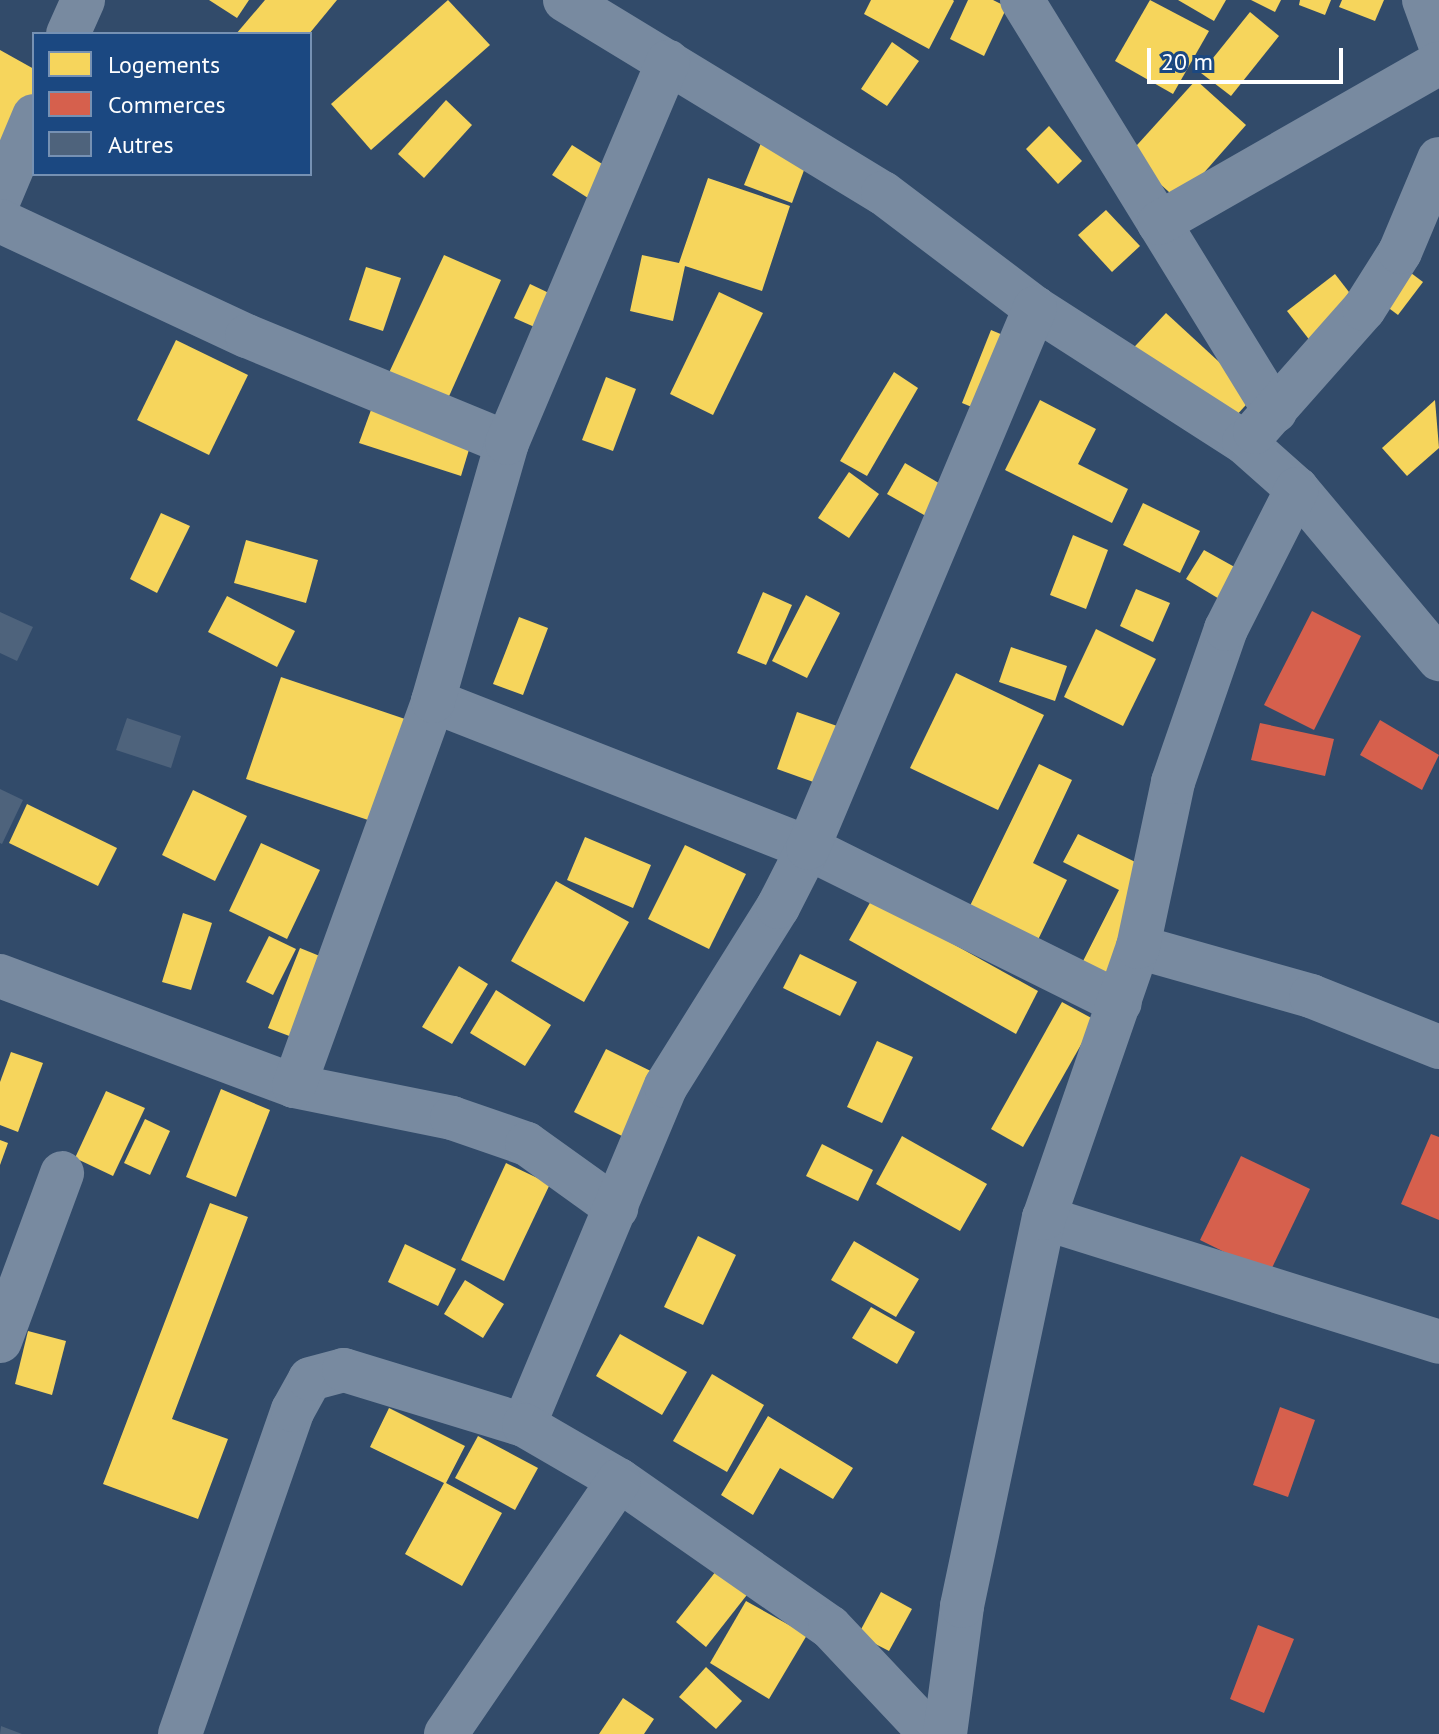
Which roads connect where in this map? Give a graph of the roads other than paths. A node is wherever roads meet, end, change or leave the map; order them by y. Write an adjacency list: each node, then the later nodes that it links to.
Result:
1 (83, 0): 5 (street)
2 (565, 0): 7 (street)
3 (1022, 0): 13 (street)
4 (1424, 0): 6 (street)
5 (69, 32)
6 (1439, 41)
7 (668, 62): 14 (street); 17 (street)
8 (1439, 63): 13 (street)
9 (32, 121): 11 (street)
10 (1439, 159): 15 (street)
11 (0, 197)
12 (0, 221): 17 (street)
13 (1159, 223): 15 (street)
14 (1035, 308): 16 (street); 21 (street)
15 (1275, 412): 16 (street)
16 (1244, 442): 18 (street)
17 (507, 443): 20 (street)
18 (1297, 489): 19 (street); 22 (street)
19 (1439, 659)
20 (433, 701): 21 (street); 26 (street)
21 (808, 848): 24 (street); 28 (street)
22 (1138, 947): 24 (street); 25 (street)
23 (0, 976): 26 (street)
24 (1120, 1003): 29 (street)
25 (1439, 1047)
26 (294, 1086): 28 (street)
27 (62, 1173): 30 (street)
28 (616, 1208): 32 (street)
29 (1044, 1218): 31 (street); 37 (street)
30 (0, 1341)
31 (1439, 1342)
32 (524, 1425): 33 (street); 34 (street)
33 (619, 1480): 35 (street); 36 (street)
34 (180, 1734)
35 (446, 1734)
36 (931, 1734)
37 (945, 1734)

